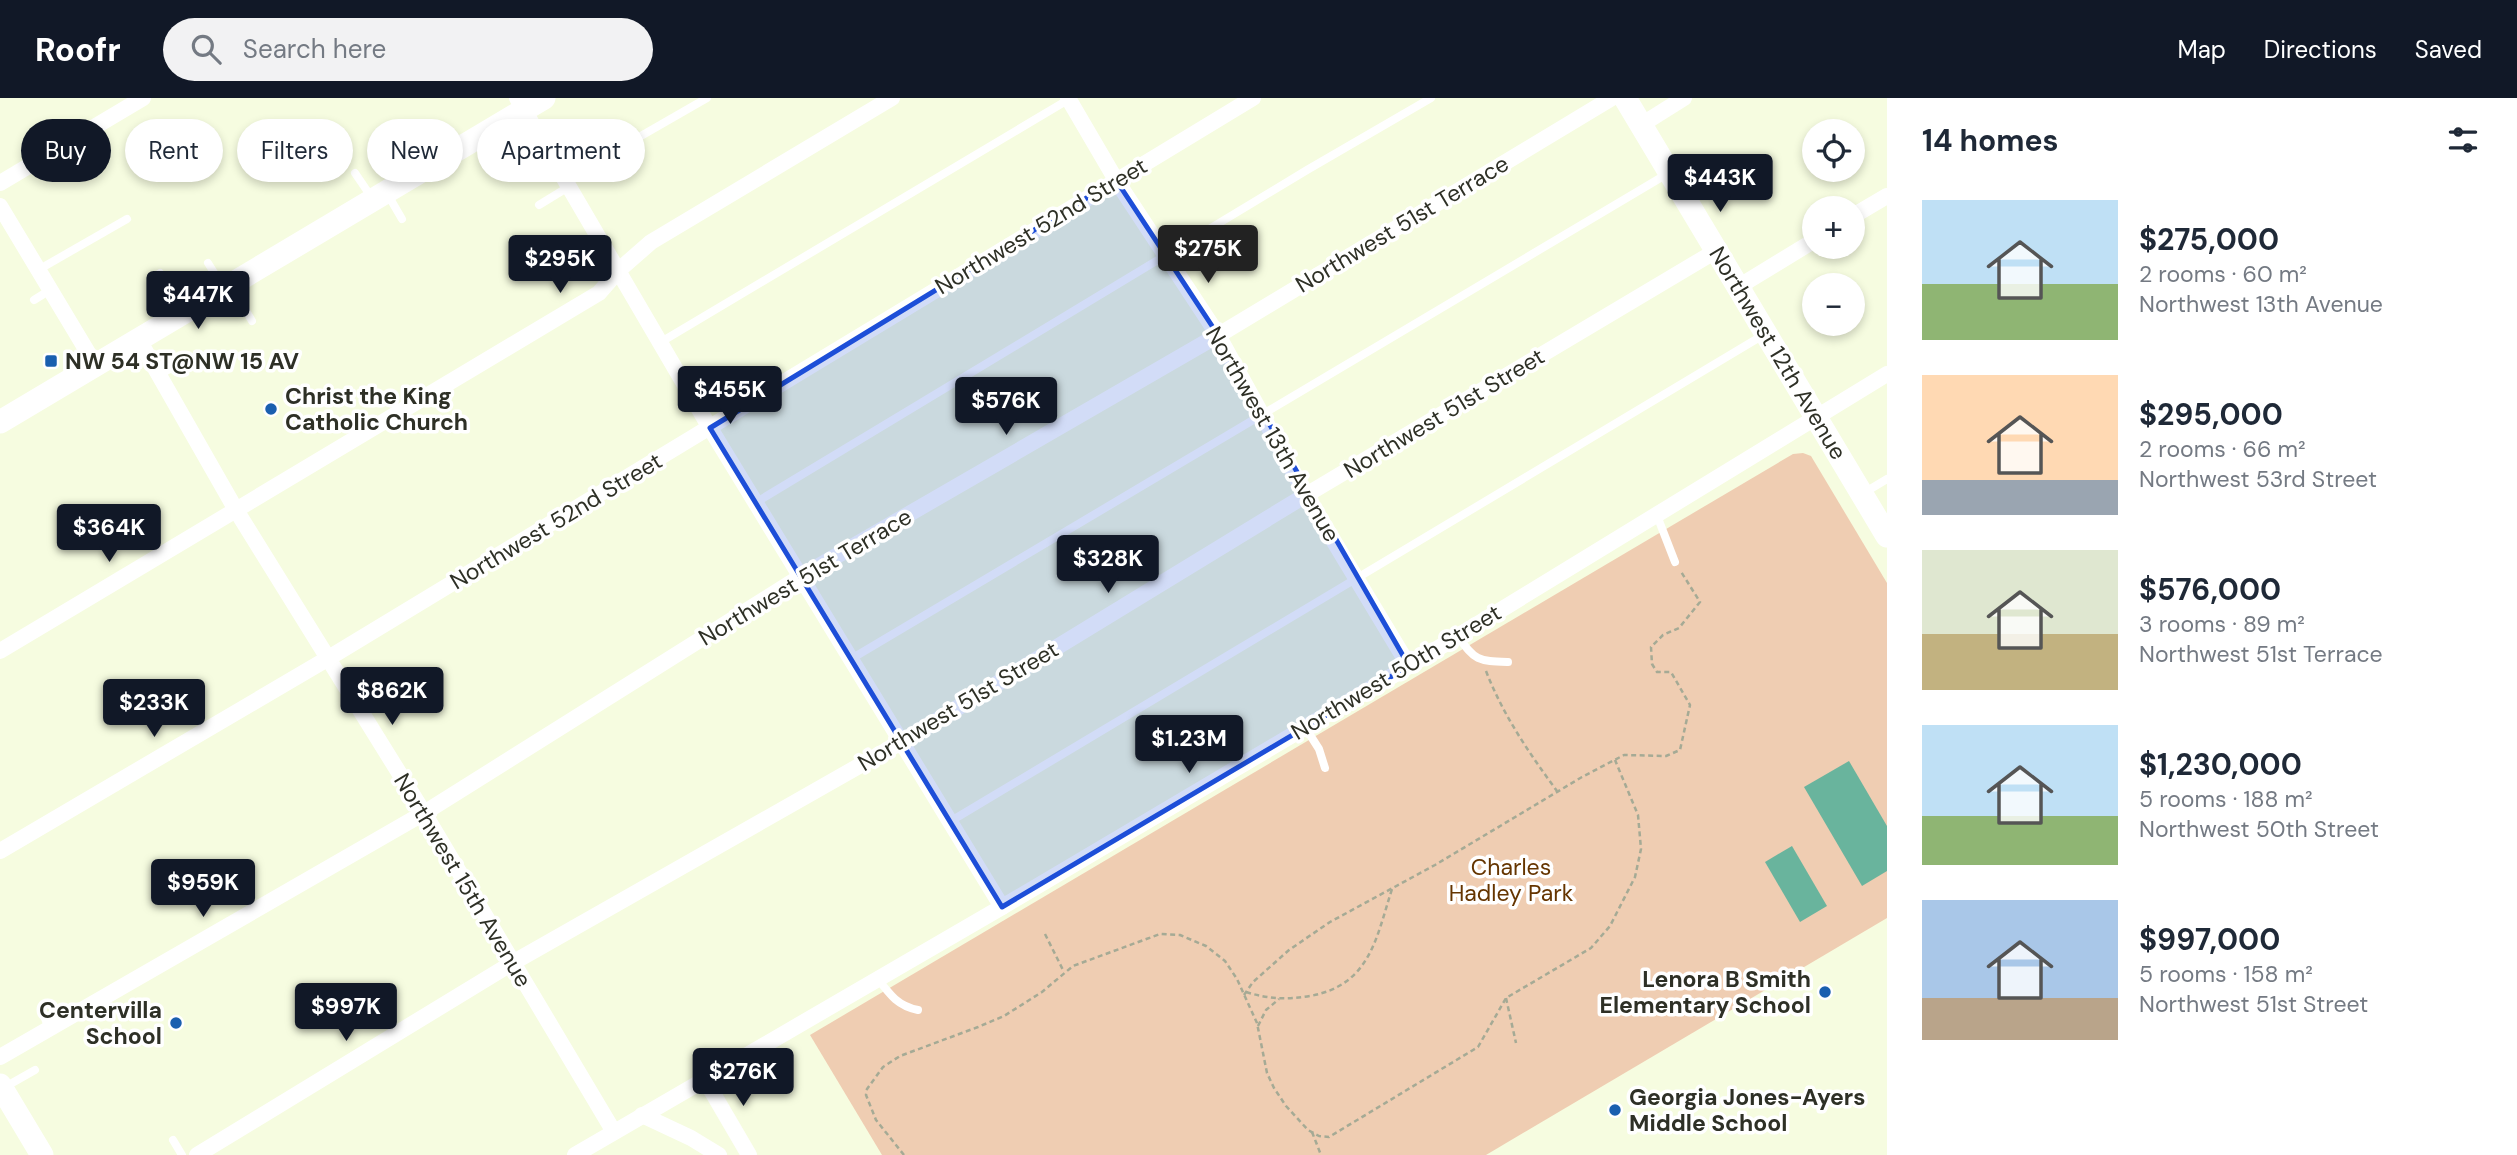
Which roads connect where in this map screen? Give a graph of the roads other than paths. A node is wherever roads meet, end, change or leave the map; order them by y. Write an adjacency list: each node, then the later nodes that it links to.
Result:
1 (143, 98): 15 (street)
2 (707, 98): 16 (lane)
3 (892, 98): 29 (street)
4 (1069, 98): 14 (street, Northwest 13th Avenue); 40 (lane)
5 (1253, 98): 14 (street, Northwest 52nd Street)
6 (1431, 98): 26 (lane)
7 (1612, 98): 38 (street, Northwest 51st Terrace)
8 (1625, 98): 11 (main road, Northwest 12th Avenue)
9 (1684, 98): 11 (street)
10 (529, 102): 16 (street); 17 (main road)
11 (1641, 125): 13 (main road, Northwest 12th Avenue)
12 (355, 173): 17 (lane)
13 (1670, 173): 25 (main road, Northwest 12th Avenue); 45 (lane)
14 (1116, 180): 26 (street, Northwest 13th Avenue); 48 (street, Northwest 52nd Street)
15 (0, 183)
16 (568, 183): 19 (lane); 29 (street)
17 (380, 196): 23 (lane); 32 (main road)
18 (1887, 196): 21 (street)
19 (539, 205)
20 (0, 206): 28 (street)
21 (1865, 209)
22 (127, 219): 28 (lane)
23 (402, 219)
24 (1802, 248): 31 (street)
25 (1716, 251): 31 (main road, Northwest 12th Avenue); 51 (street, Northwest 51st Street)
26 (1166, 256): 38 (street, Northwest 13th Avenue); 52 (lane)
27 (208, 263): 32 (lane)
28 (38, 270): 33 (street)
29 (619, 270): 40 (street); 53 (street)
30 (160, 273): 35 (lane)
31 (1738, 287): 37 (main road, Northwest 12th Avenue)
32 (228, 288): 35 (main road); 36 (lane)
33 (50, 290): 34 (lane); 42 (street)
34 (34, 300)
35 (183, 314): 39 (main road)
36 (252, 321)
37 (1766, 334): 46 (main road, Northwest 12th Avenue); 58 (lane)
38 (1218, 335): 45 (street, Northwest 13th Avenue); 57 (street, Northwest 51st Terrace)
39 (139, 340): 42 (main road); 44 (street, Northwest 15th Avenue)
40 (660, 342): 48 (street)
41 (184, 361): 44 (lane)
42 (96, 366): 47 (main road)
43 (1887, 374): 46 (street, Northwest 50th Street)
44 (159, 375): 53 (street, Northwest 15th Avenue)
45 (1262, 415): 51 (street, Northwest 13th Avenue); 62 (lane)
46 (1815, 417): 50 (main road, Northwest 12th Avenue); 54 (street, Northwest 50th Street)
47 (0, 422)
48 (710, 428): 52 (street); 61 (street, Northwest 52nd Street)
49 (1887, 479): 50 (lane)
50 (1862, 494): 55 (main road, Northwest 12th Avenue)
51 (1306, 495): 58 (street, Northwest 13th Avenue); 66 (street, Northwest 51st Street)
52 (755, 503): 57 (street)
53 (236, 510): 60 (street); 61 (street, Northwest 15th Avenue)
54 (1656, 513): 56 (lane); 59 (street, Northwest 50th Street)
55 (1887, 536)
56 (1675, 562)
57 (800, 577): 62 (street); 68 (street, Northwest 51st Terrace)
58 (1357, 580): 64 (street, Northwest 13th Avenue); 69 (lane)
59 (1458, 636): 63 (lane); 64 (street, Northwest 50th Street)
60 (0, 651)
61 (327, 659): 68 (street, Northwest 15th Avenue); 70 (street, Northwest 52nd Street)
62 (851, 659): 66 (street)
63 (1508, 662)
64 (1409, 666): 65 (street, Northwest 50th Street)
65 (1305, 727): 67 (lane); 71 (street, Northwest 50th Street)
66 (903, 741): 69 (street); 72 (street, Northwest 51st Street)
67 (1325, 768)
68 (424, 813): 72 (street, Northwest 15th Avenue); 76 (street, Northwest 51st Terrace)
69 (951, 821): 71 (street)
70 (0, 850)
71 (1002, 907): 73 (street, Northwest 50th Street)
72 (514, 962): 82 (street, Northwest 15th Avenue); 86 (street, Northwest 51st Street)
73 (878, 979): 75 (lane); 79 (street, Northwest 50th Street)
74 (41, 1008): 76 (lane)
75 (918, 1010)
76 (49, 1029): 77 (street, Northwest 51st Terrace)
77 (0, 1057)
78 (35, 1070): 80 (lane)
79 (704, 1079): 81 (street, Northwest 50th Street); 89 (street)
80 (1, 1087): 84 (main road)
81 (642, 1115): 82 (street, Northwest 50th Street); 88 (street)
82 (614, 1132): 87 (street, Northwest 50th Street)
83 (173, 1140): 85 (lane)
84 (42, 1155)
85 (182, 1155)
86 (197, 1155)
87 (575, 1155)
88 (719, 1155)
89 (749, 1155)

